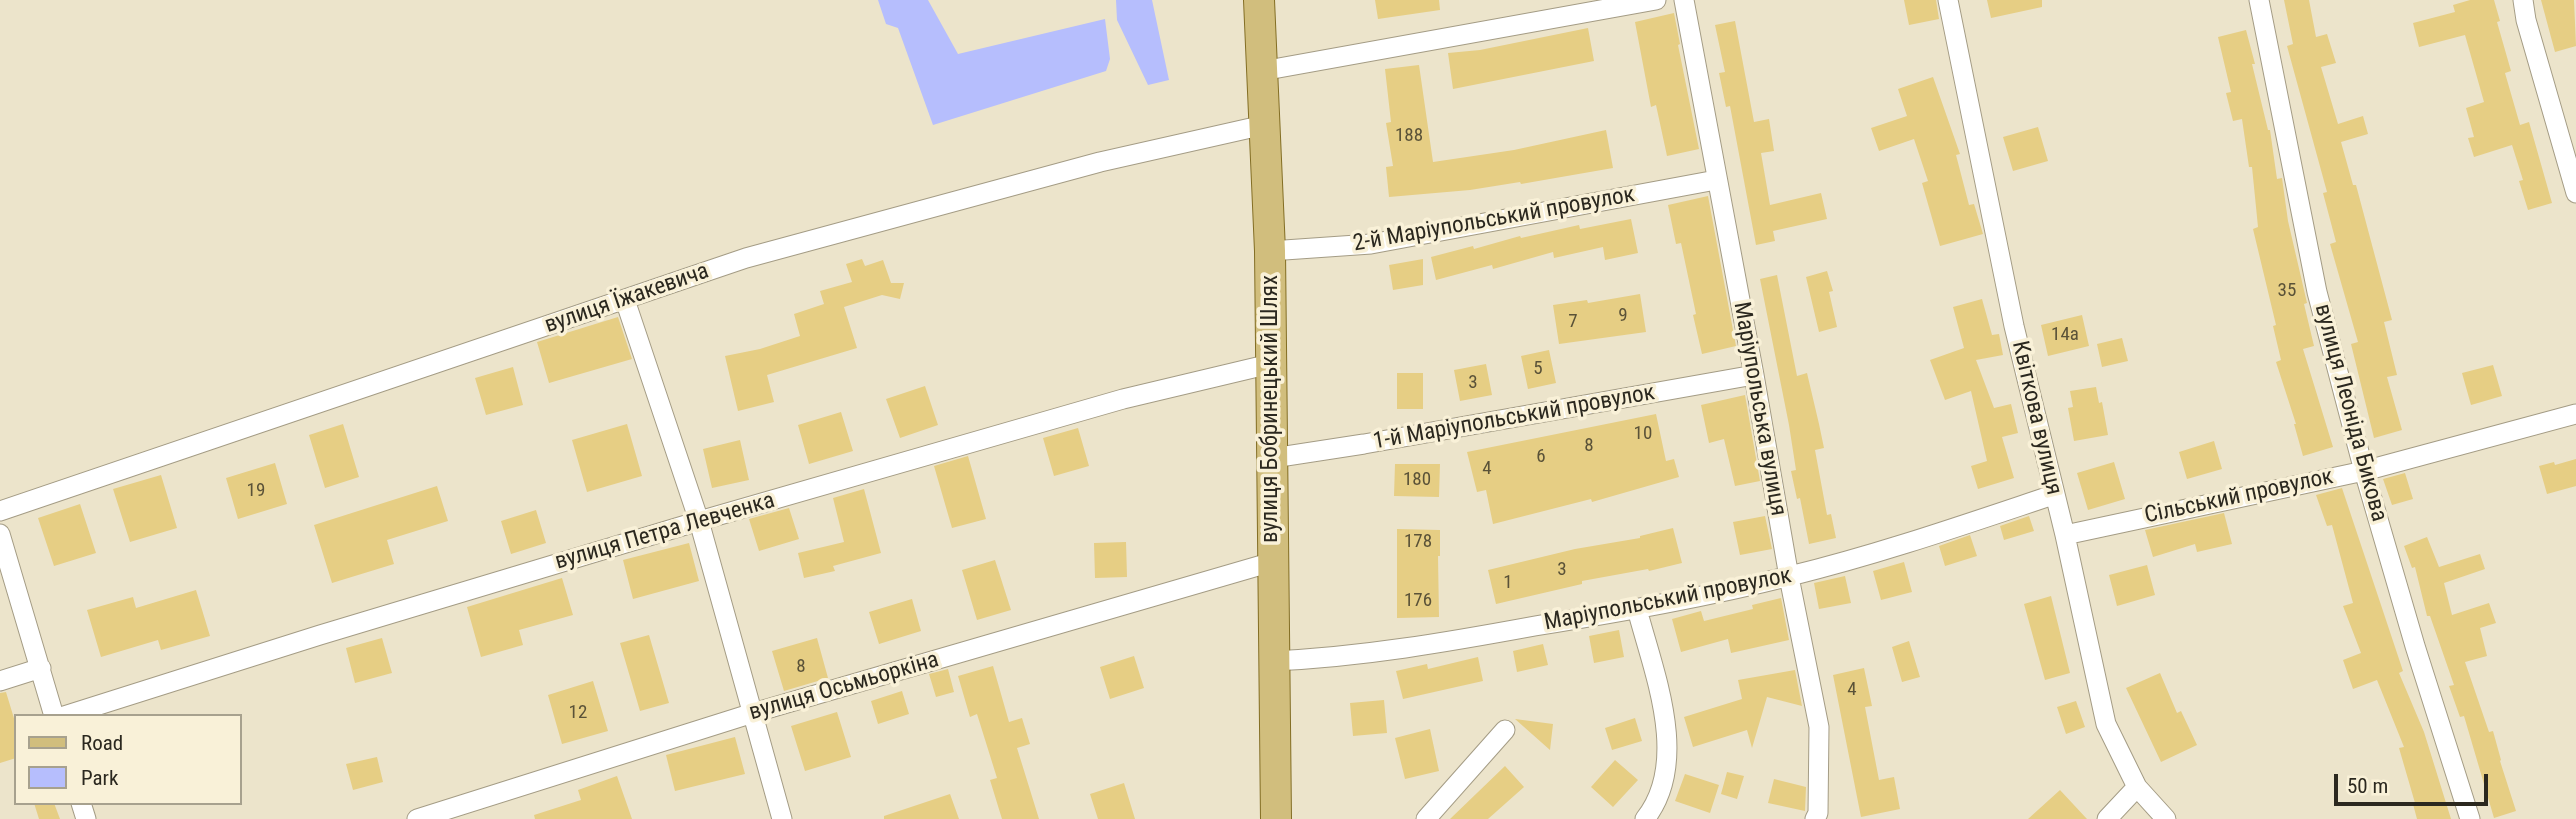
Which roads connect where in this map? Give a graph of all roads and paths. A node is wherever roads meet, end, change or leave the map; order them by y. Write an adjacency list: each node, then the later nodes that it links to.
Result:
1 (1259, 0): 7 (main road, вулиця Бобринецький Шлях)
2 (1656, 0): 7 (street)
3 (1684, 0): 9 (street, Маріупольська вулиця)
4 (1948, 0): 18 (street, Квіткова вулиця)
5 (2259, 0): 17 (street, вулиця Леоніда Бикова)
6 (2523, 0): 10 (street)
7 (1262, 71): 8 (main road, вулиця Бобринецький Шлях)
8 (1264, 125): 11 (main road, вулиця Бобринецький Шлях); 12 (street, вулиця Їжакевича)
9 (1716, 180): 11 (street, 2-й Маріупольський провулок); 14 (street, Маріупольська вулиця)
10 (2576, 193)
11 (1270, 251): 13 (main road, вулиця Бобринецький Шлях)
12 (625, 300): 19 (street, вулиця Їжакевича); 20 (street)
13 (1270, 365): 16 (main road, вулиця Бобринецький Шлях); 20 (street, вулиця Петра Левченка)
14 (1754, 375): 16 (street, 1-й Маріупольський провулок); 24 (street, Маріупольська вулиця)
15 (2576, 414): 17 (street, Сільський провулок)
16 (1273, 458): 23 (main road, вулиця Бобринецький Шлях)
17 (2364, 471): 22 (street, Сільський провулок); 42 (street, вулиця Леоніда Бикова)
18 (2053, 495): 22 (street, Квіткова вулиця); 24 (street, Маріупольський провулок)
19 (0, 511)
20 (699, 521): 29 (street); 31 (street, вулиця Петра Левченка)
21 (0, 534): 27 (street)
22 (2064, 535): 33 (street, Квіткова вулиця)
23 (1272, 562): 26 (main road, вулиця Бобринецький Шлях); 29 (street, вулиця Осьмьоркіна)
24 (1789, 577): 25 (street, Маріупольський провулок); 39 (street, Маріупольська вулиця)
25 (1637, 609): 26 (street, Маріупольський провулок); 38 (street)
26 (1273, 661): 36 (main road, вулиця Бобринецький Шлях)
27 (41, 668): 28 (street); 30 (street)
28 (0, 681)
29 (753, 713): 34 (street, вулиця Осьмьоркіна); 35 (street)
30 (53, 714)
31 (70, 714)
32 (1505, 730): 37 (street)
33 (2137, 787): 40 (street); 41 (street, Квіткова вулиця)
34 (417, 819)
35 (782, 819)
36 (1276, 819)
37 (1426, 819)
38 (1645, 819)
39 (1815, 819)
40 (2107, 819)
41 (2166, 819)
42 (2470, 819)

